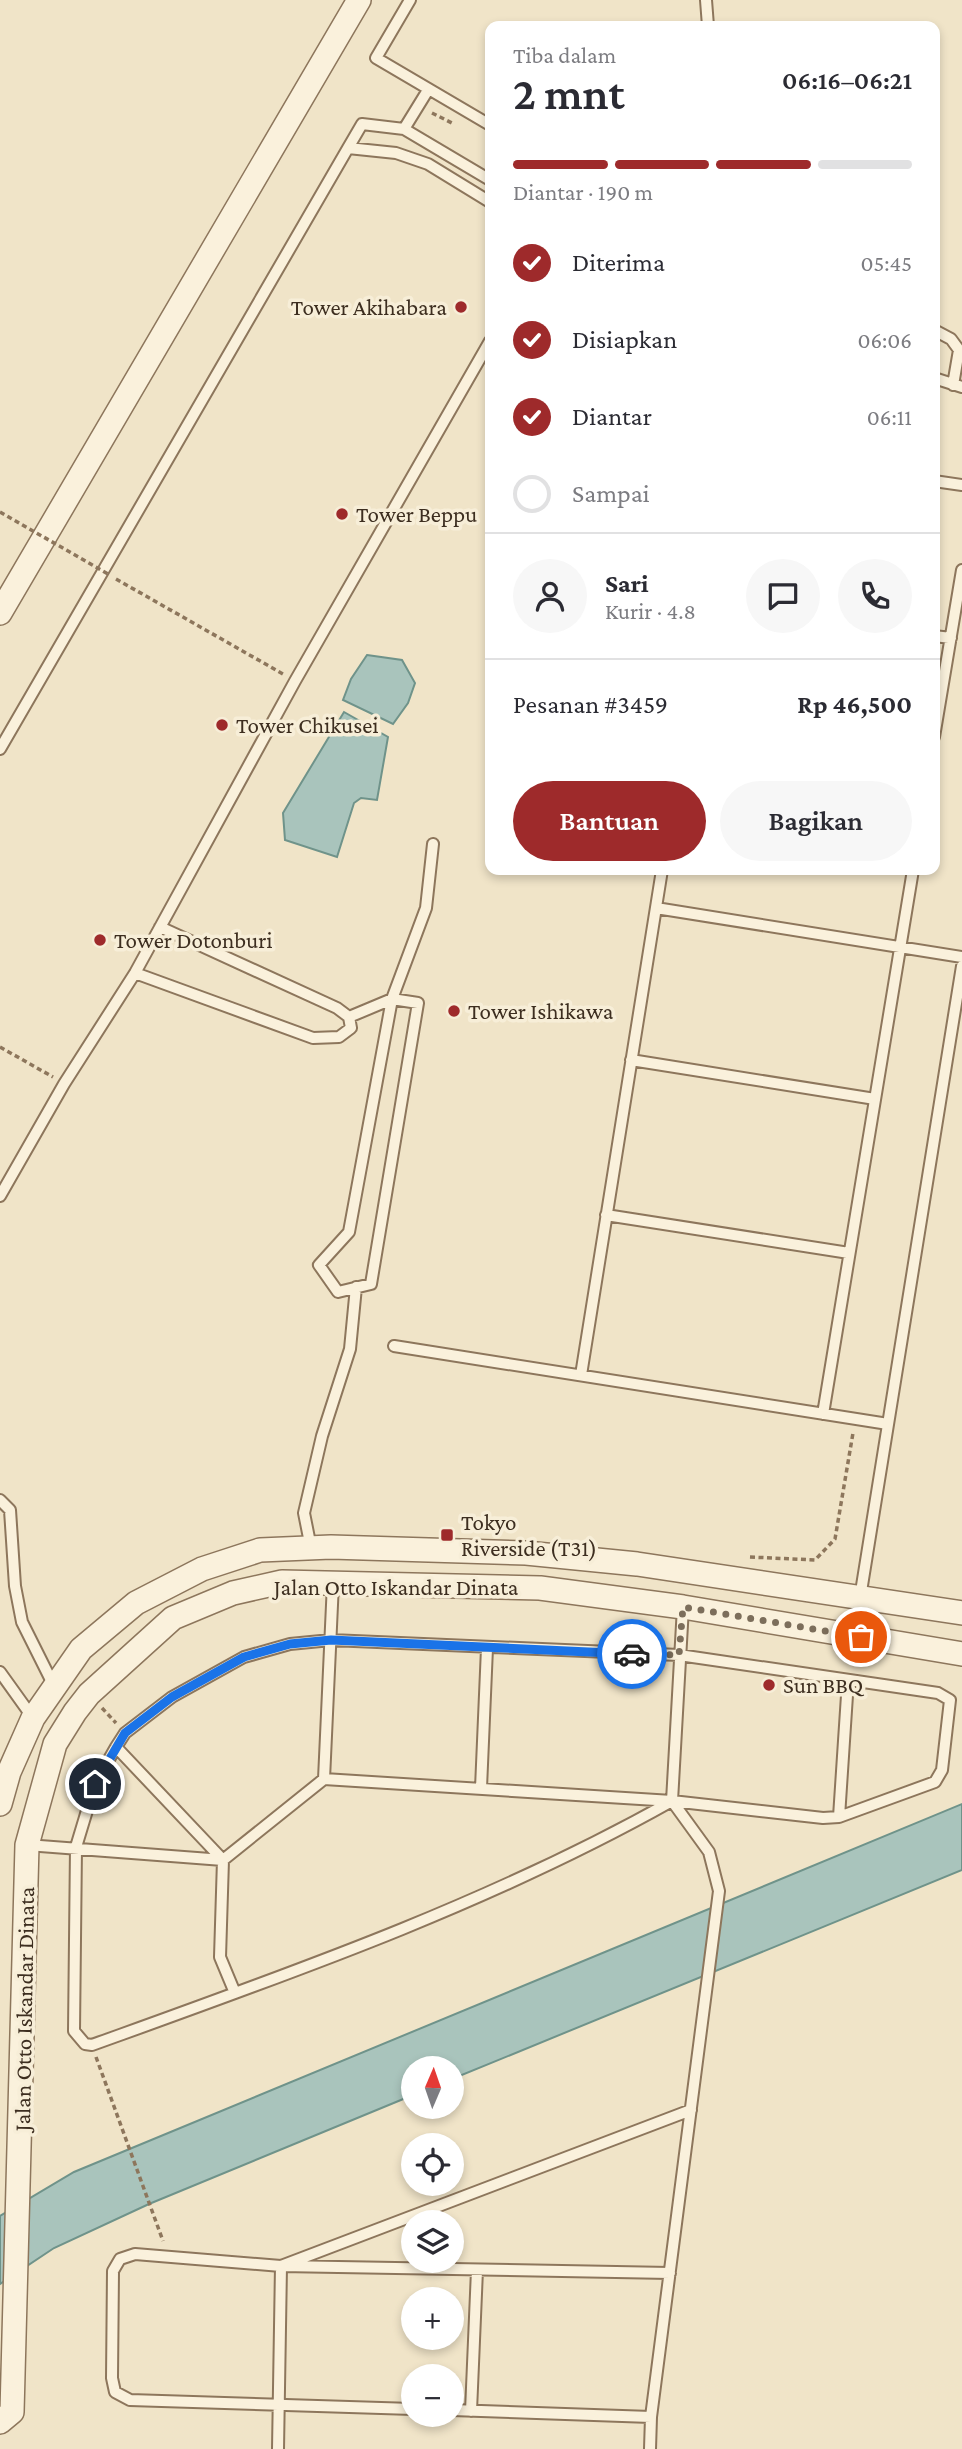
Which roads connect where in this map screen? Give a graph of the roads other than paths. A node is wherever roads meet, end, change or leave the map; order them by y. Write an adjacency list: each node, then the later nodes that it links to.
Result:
1 (359, 0): 18 (street)
2 (410, 0): 5 (lane)
3 (706, 0): 4 (lane)
4 (708, 21)
5 (428, 90): 6 (lane); 7 (lane)
6 (485, 122)
7 (404, 129): 8 (lane); 9 (lane)
8 (348, 148): 10 (lane); 22 (lane)
9 (485, 177)
10 (485, 199)
11 (940, 333): 14 (lane)
12 (485, 350): 27 (lane)
13 (940, 380): 14 (lane)
14 (958, 386)
15 (940, 482): 16 (lane)
16 (962, 485)
17 (962, 570): 20 (lane)
18 (0, 613)
19 (940, 637): 20 (lane)
20 (951, 638): 21 (lane)
21 (940, 702)
22 (0, 749)
23 (433, 844): 32 (lane)
24 (661, 875): 26 (lane)
25 (911, 875): 28 (lane)
26 (656, 908): 28 (lane); 34 (lane)
27 (160, 927): 31 (lane); 33 (lane)
28 (900, 948): 29 (lane); 35 (lane)
29 (962, 957)
30 (962, 966): 43 (lane)
31 (135, 973): 33 (lane); 36 (lane)
32 (392, 999): 33 (lane); 39 (lane); 39 (lane)
33 (349, 1017)
34 (631, 1060): 35 (lane); 37 (lane)
35 (875, 1099): 38 (lane)
36 (0, 1196)
37 (606, 1215): 38 (lane); 41 (lane)
38 (849, 1253): 42 (lane)
39 (356, 1287): 45 (lane)
40 (394, 1346): 41 (lane)
41 (580, 1375): 42 (lane)
42 (823, 1414): 43 (lane)
43 (888, 1424): 47 (lane)
44 (0, 1500): 56 (lane)
45 (311, 1548): 47 (street, Jalan Otto Iskandar Dinata); 56 (street, Jalan Otto Iskandar Dinata)
46 (333, 1583): 48 (street, Jalan Otto Iskandar Dinata); 50 (lane); 57 (street, Jalan Otto Iskandar Dinata)
47 (860, 1598): 49 (street, Jalan Otto Iskandar Dinata)
48 (683, 1607): 52 (street, Jalan Otto Iskandar Dinata); 53 (lane)
49 (962, 1613)
50 (331, 1640): 51 (lane); 60 (lane); 61 (lane)
51 (487, 1648): 53 (lane); 62 (lane)
52 (962, 1654)
53 (679, 1655): 55 (lane); 63 (lane)
54 (0, 1672): 58 (lane)
55 (848, 1680): 65 (lane); 65 (lane)
56 (54, 1686): 57 (street); 58 (street, Jalan Otto Iskandar Dinata)
57 (75, 1712): 59 (street, Jalan Otto Iskandar Dinata)
58 (33, 1718): 59 (street); 64 (street, Jalan Otto Iskandar Dinata)
59 (55, 1744): 66 (street, Jalan Otto Iskandar Dinata)
60 (116, 1747): 67 (lane); 68 (lane)
61 (324, 1779): 62 (lane); 68 (lane)
62 (481, 1788): 63 (lane)
63 (672, 1801): 65 (lane); 69 (lane); 70 (lane)
64 (0, 1804)
65 (839, 1817)
66 (27, 1846): 67 (lane); 78 (street, Jalan Otto Iskandar Dinata)
67 (76, 1847): 68 (lane); 69 (lane)
68 (223, 1860): 69 (lane)
69 (235, 1993)
70 (691, 2110): 71 (lane); 73 (lane)
71 (281, 2266): 72 (lane); 74 (lane); 74 (lane)
72 (477, 2270): 73 (lane); 77 (lane)
73 (670, 2273): 79 (lane)
74 (279, 2405): 75 (lane); 80 (lane)
75 (401, 2409)
76 (464, 2411): 77 (lane)
77 (471, 2411): 79 (lane)
78 (6, 2417)
79 (650, 2417): 81 (lane)
80 (278, 2449)
81 (650, 2449)

